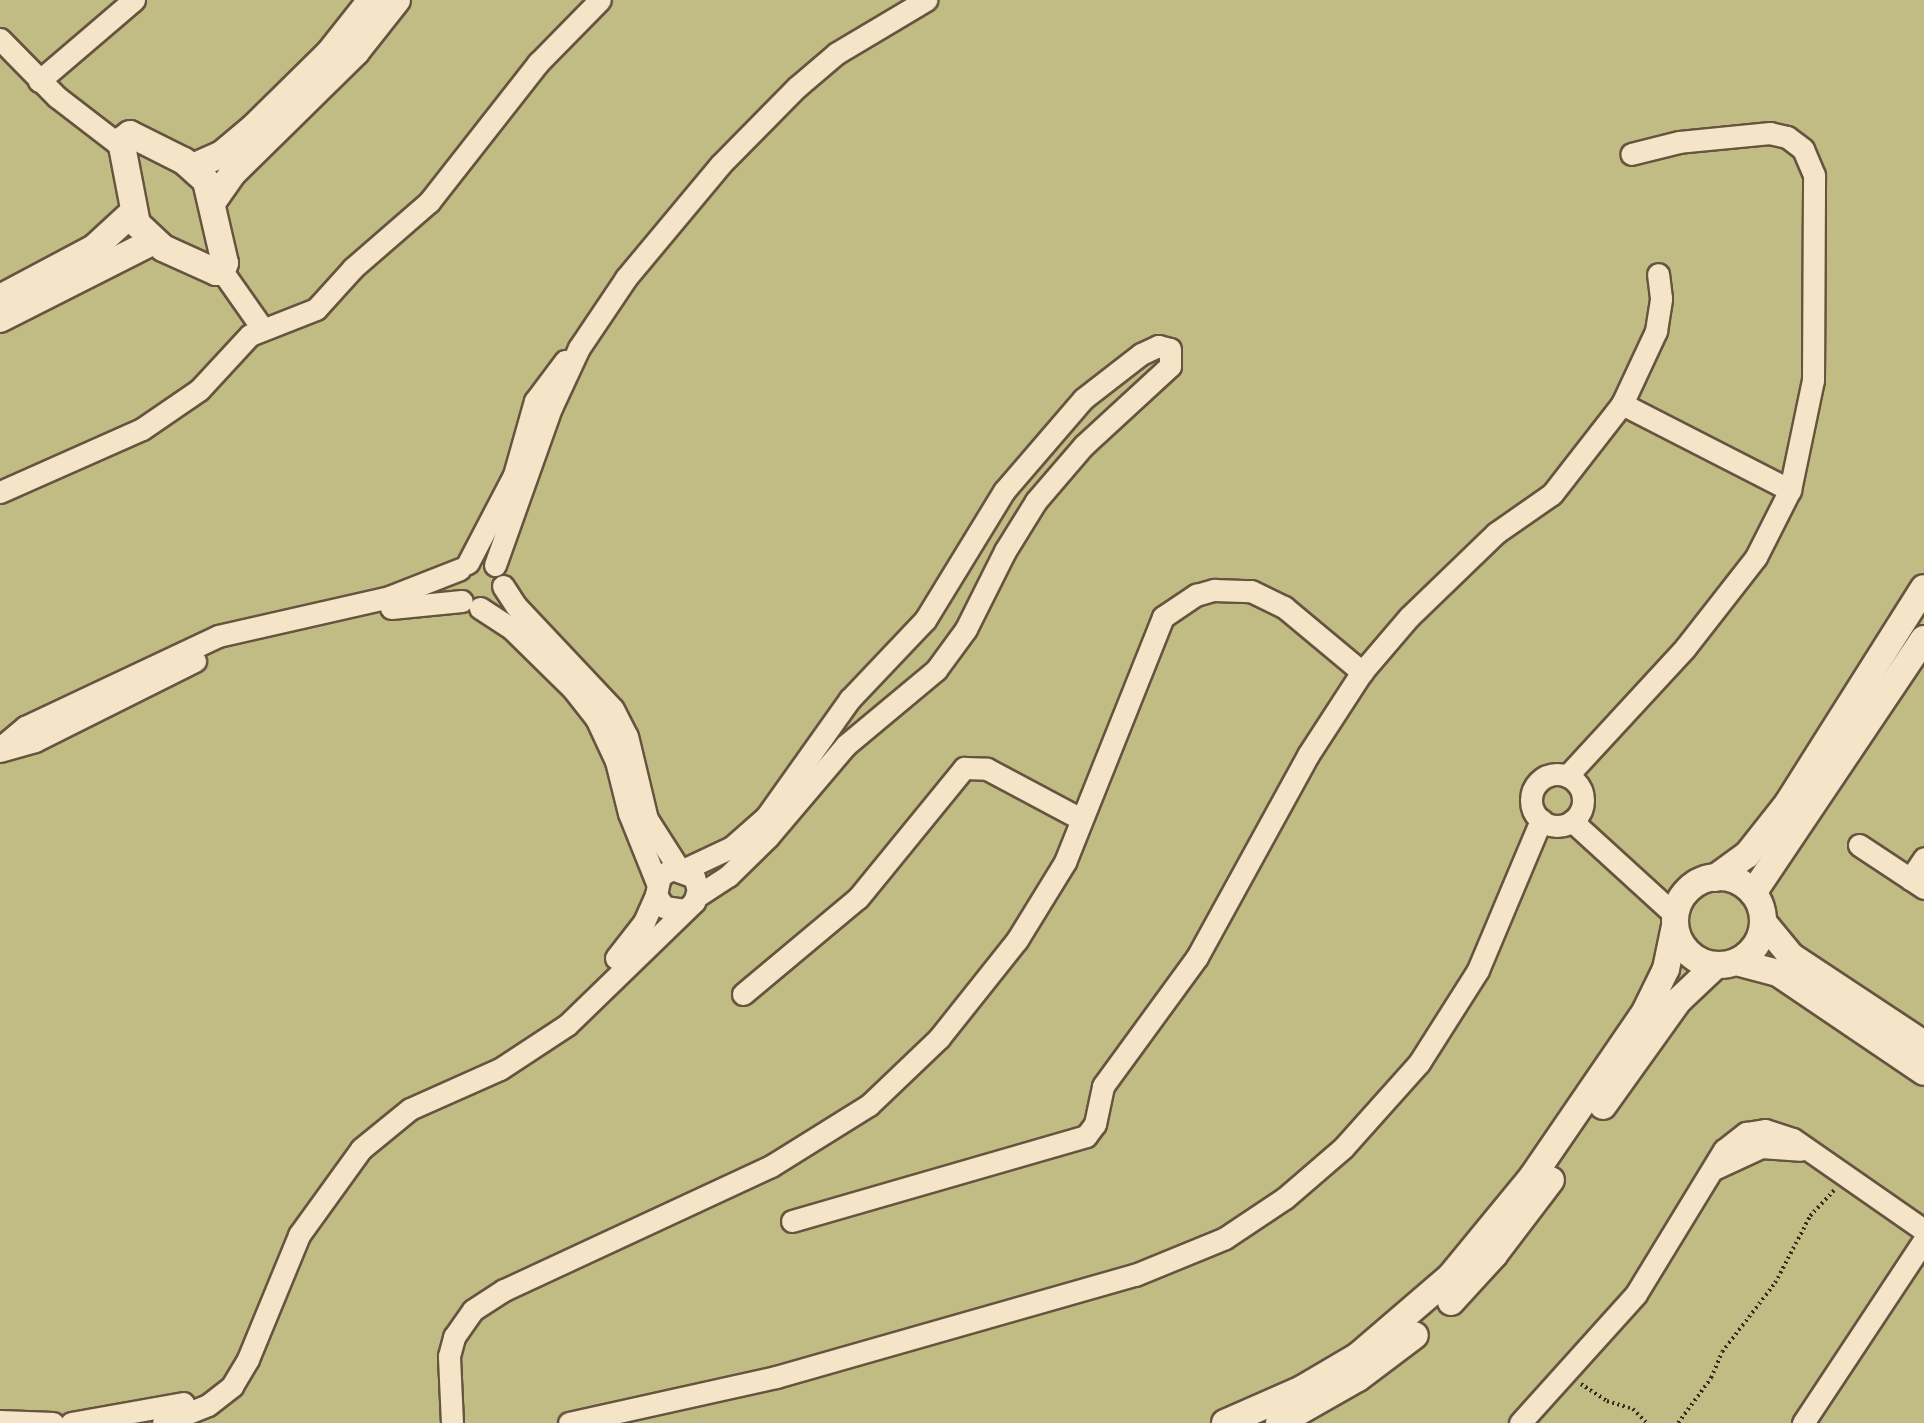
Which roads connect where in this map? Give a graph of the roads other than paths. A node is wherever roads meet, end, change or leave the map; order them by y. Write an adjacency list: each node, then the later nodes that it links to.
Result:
1 (134, 0): 7 (street)
2 (371, 0): 10 (street)
3 (397, 0): 11 (street)
4 (600, 0): 18 (street)
5 (926, 0): 20 (street)
6 (0, 40): 7 (street)
7 (39, 80): 8 (street)
8 (122, 147): 10 (street); 12 (street)
9 (1631, 154): 21 (street)
10 (193, 167): 11 (street)
11 (214, 200): 14 (street)
12 (132, 212): 13 (street); 16 (street)
13 (152, 242): 14 (street); 17 (street)
14 (222, 271): 18 (street)
15 (1658, 274): 19 (street)
16 (0, 298)
17 (0, 319)
18 (262, 328): 22 (street)
19 (1622, 404): 21 (street); 30 (street)
20 (533, 433): 23 (street); 24 (street)
21 (1790, 490): 32 (street)
22 (0, 492)
23 (495, 565): 24 (street); 25 (street)
24 (464, 566): 27 (street); 28 (street)
25 (503, 586): 27 (street); 38 (street)
26 (1924, 588): 39 (street)
27 (471, 604): 28 (street); 41 (street)
28 (370, 607): 31 (street)
29 (1924, 639): 42 (street)
30 (1362, 672): 33 (street); 50 (street)
31 (0, 749)
32 (1567, 776): 34 (street); 35 (street)
33 (1081, 819): 47 (street); 57 (street)
34 (1541, 820): 35 (street); 58 (street)
35 (1573, 821): 44 (street)
36 (1859, 845): 40 (street)
37 (1924, 858): 40 (street)
38 (681, 869): 41 (street); 43 (street); 43 (street)
39 (1715, 878): 42 (street); 44 (street)
40 (1917, 883)
41 (656, 889): 43 (street); 55 (street)
42 (1753, 893): 45 (street)
43 (691, 903): 56 (street)
44 (1676, 921): 46 (street); 59 (street)
45 (1763, 922): 46 (street); 48 (street)
46 (1726, 963): 49 (street); 60 (street)
47 (743, 994)
48 (1924, 1044)
49 (1924, 1072)
50 (792, 1221)
51 (1924, 1230): 61 (street)
52 (1924, 1240): 62 (street)
53 (0, 1421): 54 (street)
54 (53, 1423)
55 (71, 1423)
56 (163, 1423)
57 (452, 1423)
58 (569, 1423)
59 (1225, 1423)
60 (1279, 1423)
61 (1520, 1423)
62 (1803, 1423)

